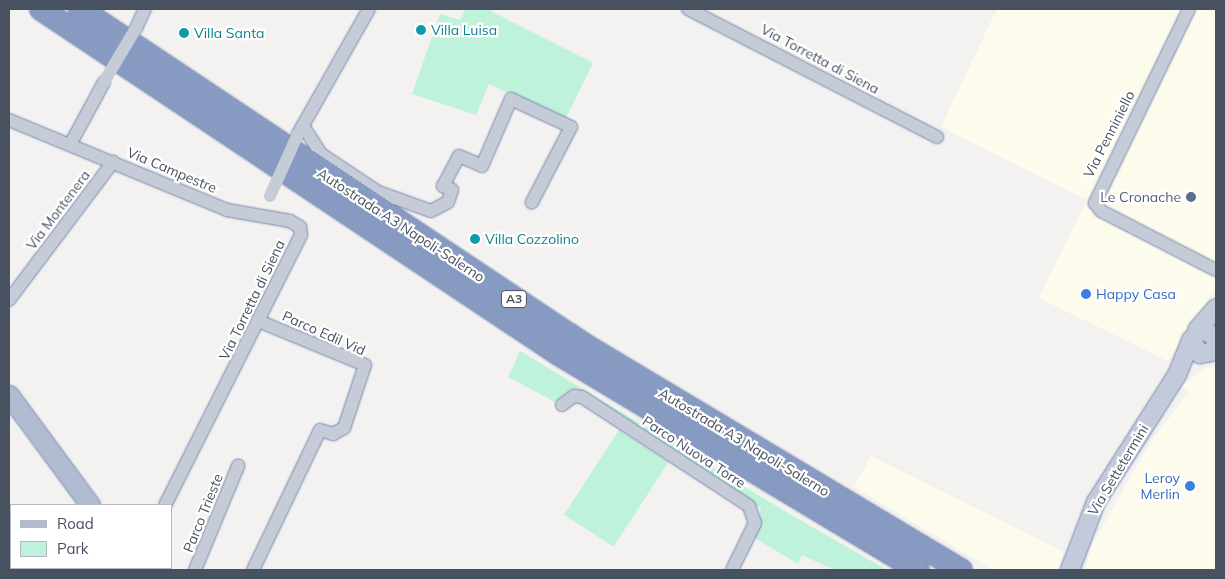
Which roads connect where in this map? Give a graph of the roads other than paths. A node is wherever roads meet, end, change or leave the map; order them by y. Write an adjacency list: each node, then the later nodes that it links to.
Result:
1 (41, 9): 29 (highway, Autostrada A3 Napoli-Salerno / A3)
2 (80, 9): 30 (highway, Autostrada A3 Napoli-Salerno / A3)
3 (145, 9): 10 (street, bridge)
4 (369, 9): 8 (street)
5 (688, 9): 9 (street, Via Torretta di Siena)
6 (1189, 9): 14 (street, Via Penniniello)
7 (9, 120): 10 (street, Via Campestre)
8 (300, 130): 12 (street); 13 (street, bridge)
9 (937, 137)
10 (71, 143): 11 (street, Via Campestre)
11 (113, 162): 13 (street, Via Campestre); 15 (street, Via Montenera)
12 (532, 202)
13 (264, 215): 17 (street, Via Torretta di Siena)
14 (1216, 270)
15 (9, 300)
16 (1216, 308): 18 (main road, Via Settetermini)
17 (258, 320): 25 (street, Via Torretta di Siena); 27 (street, Parco Edil Vid)
18 (1194, 335): 19 (main road); 19 (main road); 20 (main road, Via Settetermini)
19 (1213, 341): 20 (main road, Via Settetermini)
20 (1177, 376): 31 (main road, Via Settetermini)
21 (9, 395): 24 (main road)
22 (562, 404): 28 (street, Parco Nuova Torre)
23 (238, 466): 26 (street, Parco Trieste)
24 (89, 504)
25 (166, 504)
26 (195, 570)
27 (253, 570)
28 (732, 570)
29 (918, 570)
30 (961, 570)
31 (1070, 570)

